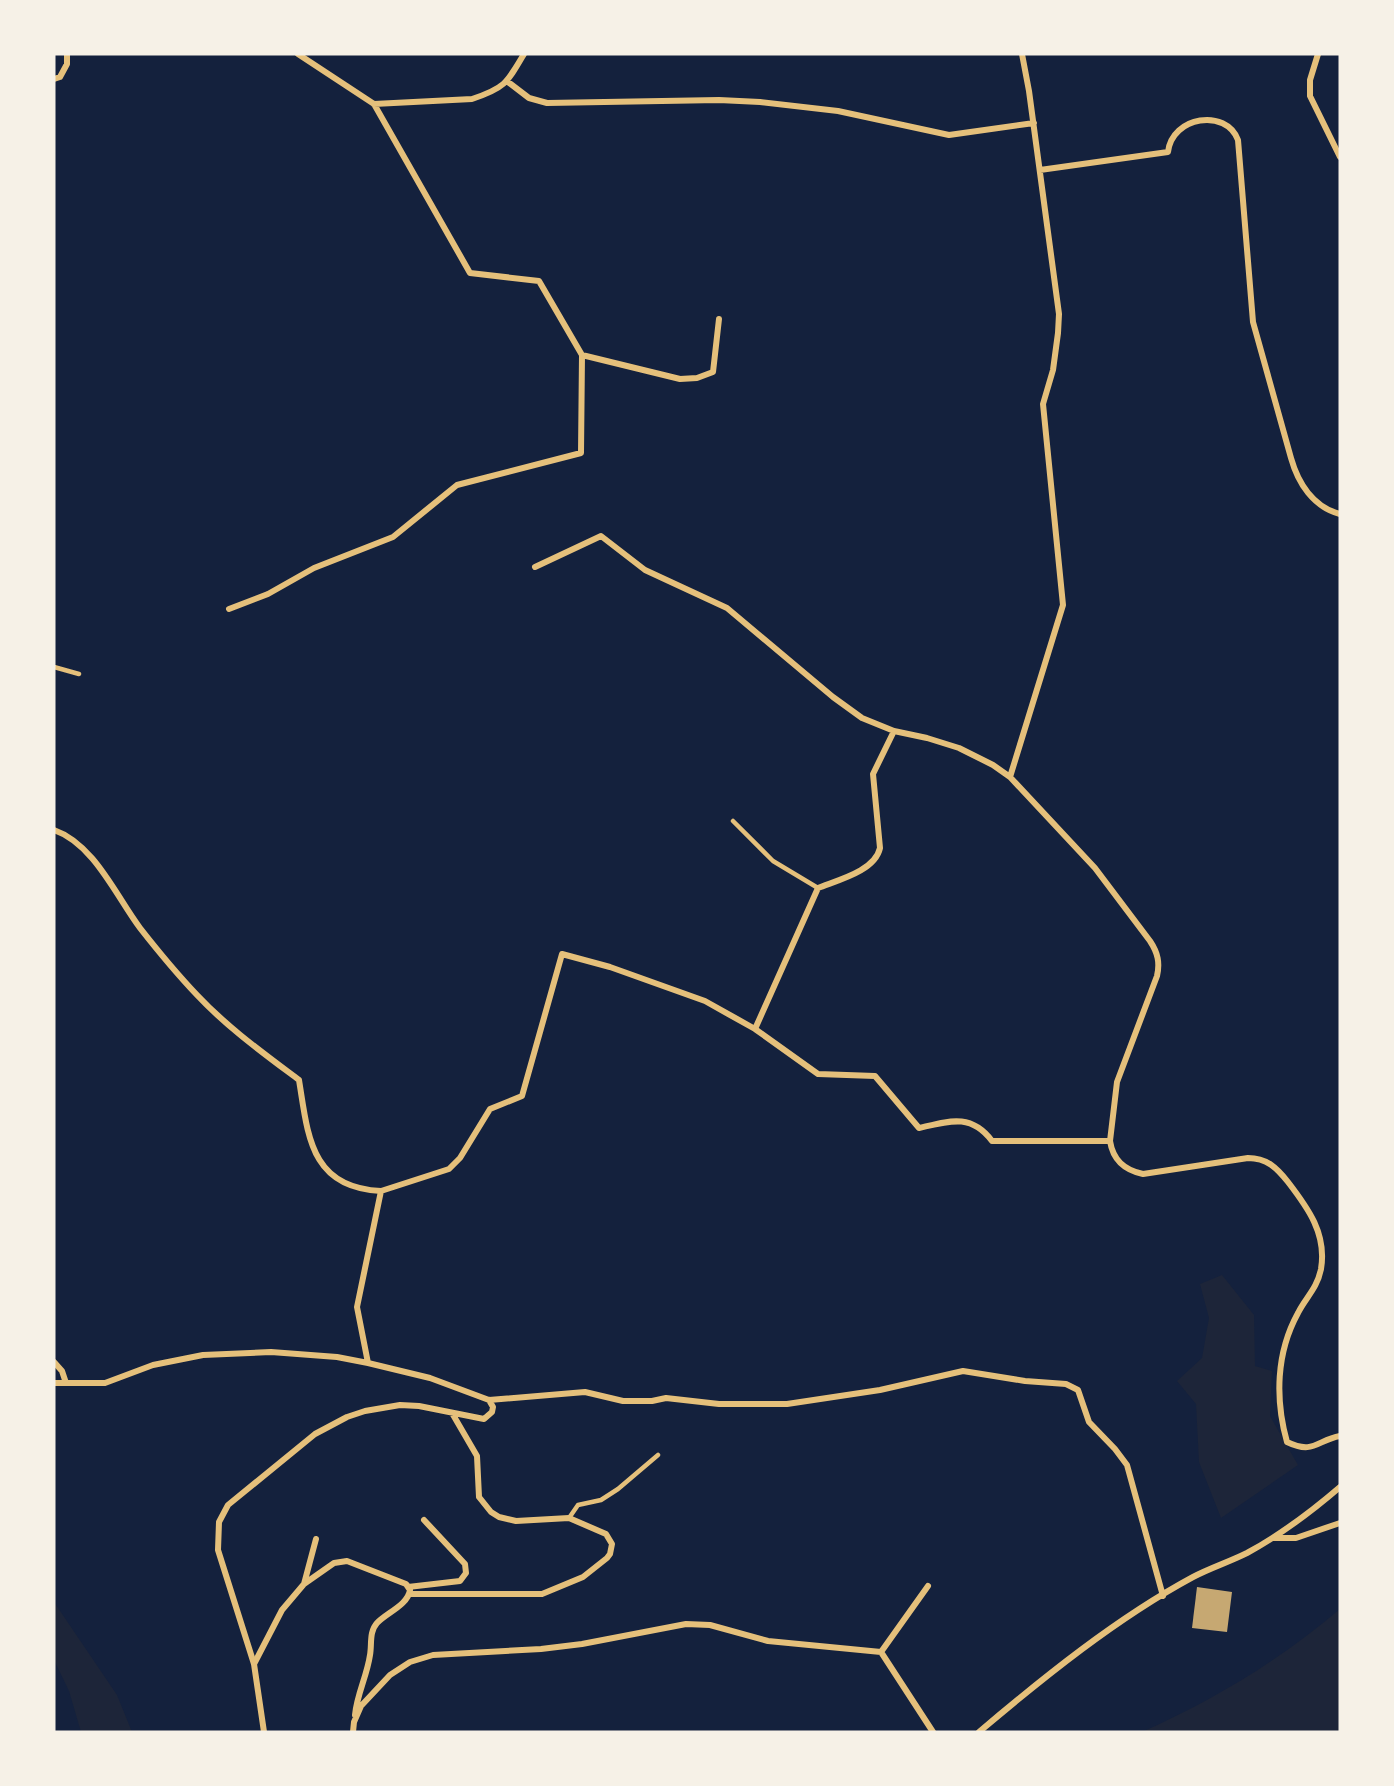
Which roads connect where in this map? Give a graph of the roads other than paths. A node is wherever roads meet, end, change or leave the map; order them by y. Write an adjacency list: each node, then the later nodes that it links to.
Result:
1 (67, 54): 6 (street)
2 (298, 54): 8 (street)
3 (524, 54): 7 (street)
4 (1022, 54): 9 (street)
5 (1318, 54): 10 (street)
6 (54, 79)
7 (508, 82): 8 (street); 9 (street)
8 (374, 104): 13 (street)
9 (1034, 123): 11 (street)
10 (1340, 157)
11 (1040, 170): 14 (street); 20 (street)
12 (719, 319): 13 (street)
13 (582, 355): 16 (street)
14 (1340, 514)
15 (536, 567): 19 (street)
16 (228, 609)
17 (54, 667): 18 (lane)
18 (79, 674)
19 (894, 731): 20 (street); 23 (street)
20 (1010, 777): 25 (street)
21 (733, 821): 23 (lane)
22 (54, 830): 26 (street)
23 (818, 888): 24 (street)
24 (755, 1029): 25 (street); 26 (street)
25 (1110, 1141): 33 (street)
26 (381, 1191): 28 (street)
27 (54, 1362): 30 (street)
28 (368, 1362): 30 (street); 31 (street)
29 (54, 1383): 30 (street)
30 (66, 1383)
31 (489, 1400): 32 (street); 44 (street)
32 (452, 1413): 36 (street); 46 (street)
33 (1340, 1436)
34 (658, 1455): 36 (lane)
35 (1340, 1487): 39 (street)
36 (569, 1518): 43 (street)
37 (424, 1520): 43 (street)
38 (1340, 1523): 39 (street)
39 (1273, 1538): 44 (street)
40 (316, 1539): 41 (street)
41 (304, 1584): 43 (street); 46 (street)
42 (928, 1586): 45 (street)
43 (409, 1591): 47 (street)
44 (1163, 1596): 51 (street)
45 (881, 1652): 47 (street); 50 (street)
46 (254, 1664): 48 (street)
47 (354, 1722): 49 (street)
48 (264, 1732)
49 (352, 1732)
50 (933, 1732)
51 (979, 1732)

